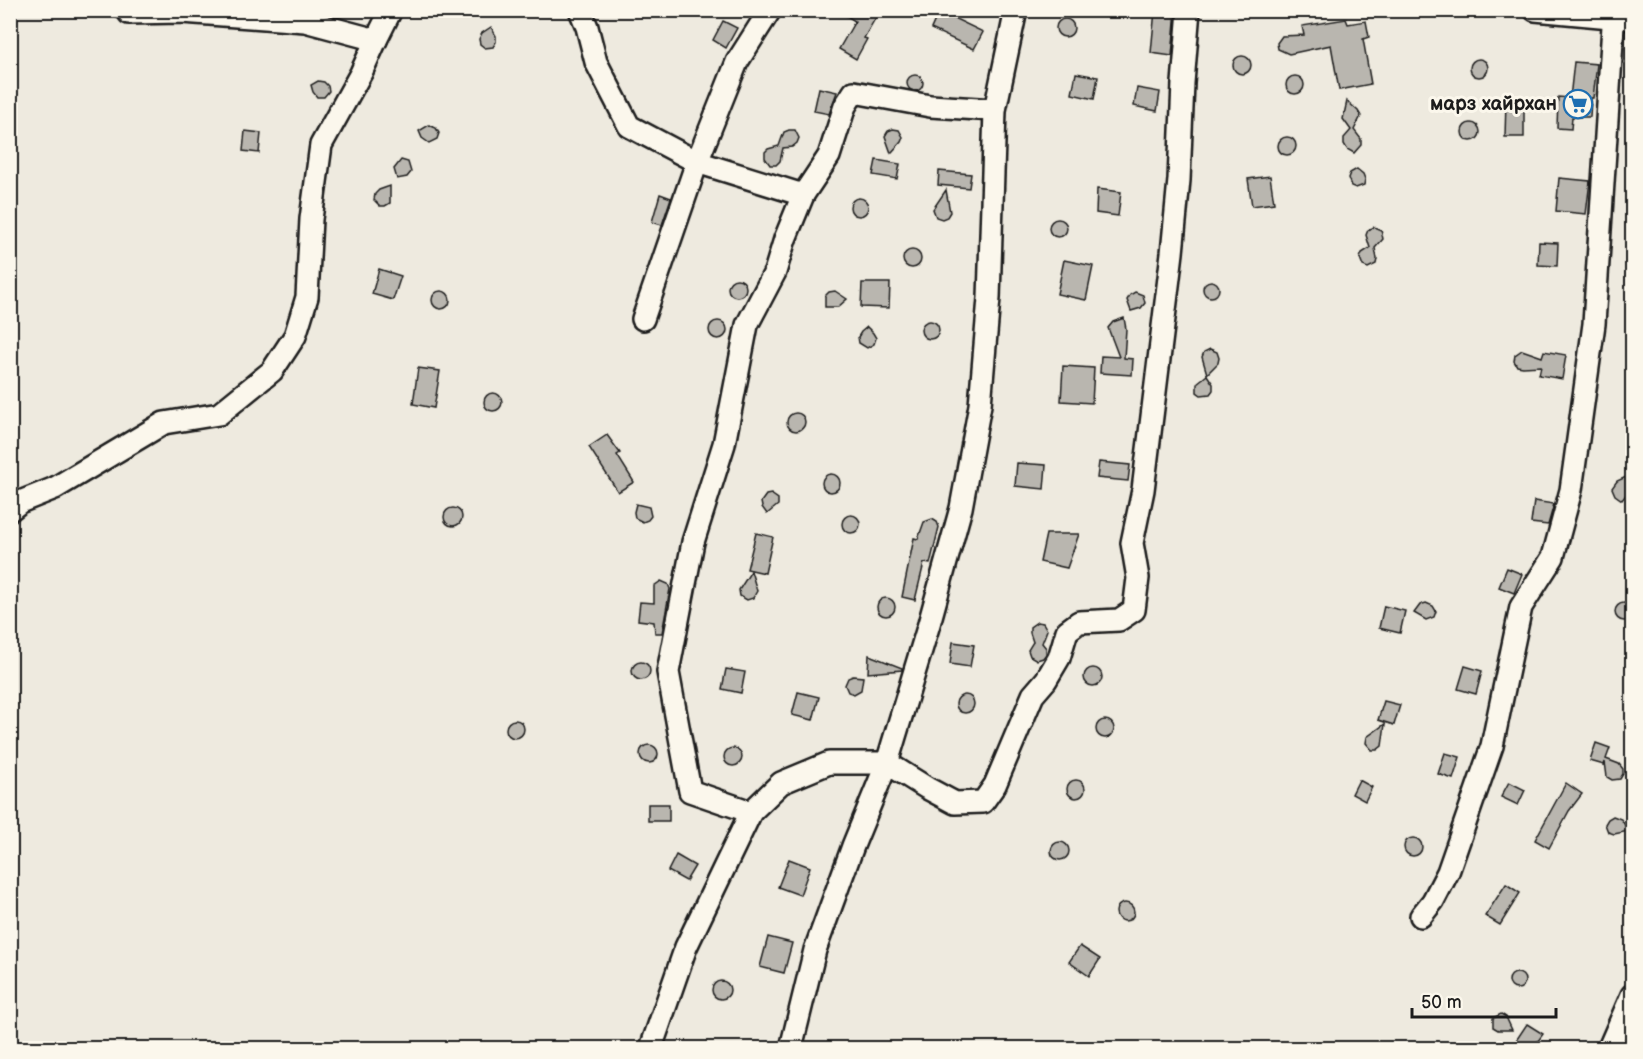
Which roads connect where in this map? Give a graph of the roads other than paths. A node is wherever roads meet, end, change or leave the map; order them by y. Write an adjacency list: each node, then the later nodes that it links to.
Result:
1 (127, 10): 9 (street)
2 (391, 10): 9 (street)
3 (579, 10): 11 (street)
4 (770, 10): 11 (street)
5 (1016, 10): 10 (street)
6 (1189, 10): 15 (street)
7 (1535, 10): 8 (street)
8 (1620, 16): 17 (street)
9 (376, 40): 14 (street)
10 (995, 110): 12 (street); 15 (street)
11 (697, 162): 12 (street); 13 (street)
12 (803, 195): 16 (street)
13 (643, 319)
14 (10, 510)
15 (887, 763): 16 (street); 20 (street)
16 (751, 812): 19 (street)
17 (1421, 916)
18 (1632, 995): 21 (street)
19 (651, 1048)
20 (791, 1048)
21 (1609, 1048)

